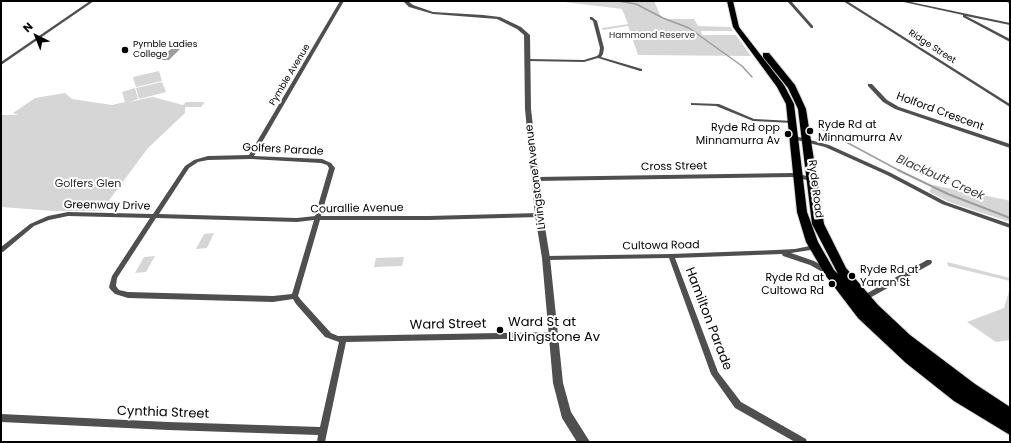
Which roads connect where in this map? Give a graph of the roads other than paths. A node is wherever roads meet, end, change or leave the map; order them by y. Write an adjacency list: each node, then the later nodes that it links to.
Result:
1 (92, 1): 17 (street)
2 (342, 1): 26 (street, Pymble Avenue)
3 (405, 1): 16 (street, Livingstone Avenue)
4 (730, 1): 22 (highway, Ryde Road)
5 (737, 1): 24 (highway, Ryde Road)
6 (789, 1): 13 (street)
7 (845, 1): 21 (street, Ridge Street)
8 (900, 1): 9 (street)
9 (911, 2): 10 (street)
10 (957, 13): 12 (street); 14 (street)
11 (591, 18): 15 (street)
12 (1010, 24)
13 (812, 27)
14 (1010, 41)
15 (598, 57): 16 (street); 18 (street)
16 (528, 60): 28 (street, Livingstone Avenue)
17 (1, 64)
18 (641, 70)
19 (870, 85): 25 (street, Holford Crescent)
20 (693, 104): 22 (street)
21 (1010, 106)
22 (793, 122): 23 (highway, Ryde Road)
23 (795, 138): 24 (street); 27 (highway, Ryde Road)
24 (808, 140): 29 (highway, Ryde Road); 34 (street)
25 (1010, 146)
26 (251, 157): 32 (street, Golfers Parade); 33 (street, Golfers Parade)
27 (798, 176): 28 (street, Cross Street); 29 (street, Cross Street); 35 (highway, Ryde Road)
28 (536, 179): 30 (street, Livingstone Avenue)
29 (812, 179): 43 (highway, Ryde Road)
30 (539, 215): 33 (street, Courallie Avenue); 39 (street, Livingstone Avenue)
31 (176, 216): 32 (street, Greenway Drive); 33 (street, Courallie Avenue)
32 (155, 218): 36 (street, Greenway Drive); 42 (street, Golfers Parade)
33 (318, 218): 42 (street, Golfers Parade)
34 (1010, 226)
35 (815, 247): 37 (street, Cultowa Road); 41 (highway, Ryde Road)
36 (1, 250)
37 (776, 252): 38 (street, Cultowa Road); 41 (street, Cultowa Road)
38 (670, 256): 39 (street, Cultowa Road); 52 (street, Hamilton Parade)
39 (546, 258): 44 (street, Livingstone Avenue)
40 (929, 262): 43 (street)
41 (830, 273): 48 (highway, Ryde Road)
42 (295, 296): 45 (street)
43 (864, 298): 46 (highway, Ryde Road)
44 (553, 335): 45 (street, Ward Street); 51 (street, Livingstone Avenue)
45 (343, 340): 49 (street)
46 (1010, 415)
47 (1, 418): 49 (street, Cynthia Street)
48 (1010, 428)
49 (323, 432): 50 (street)
50 (321, 442)
51 (584, 442)
52 (803, 442)

